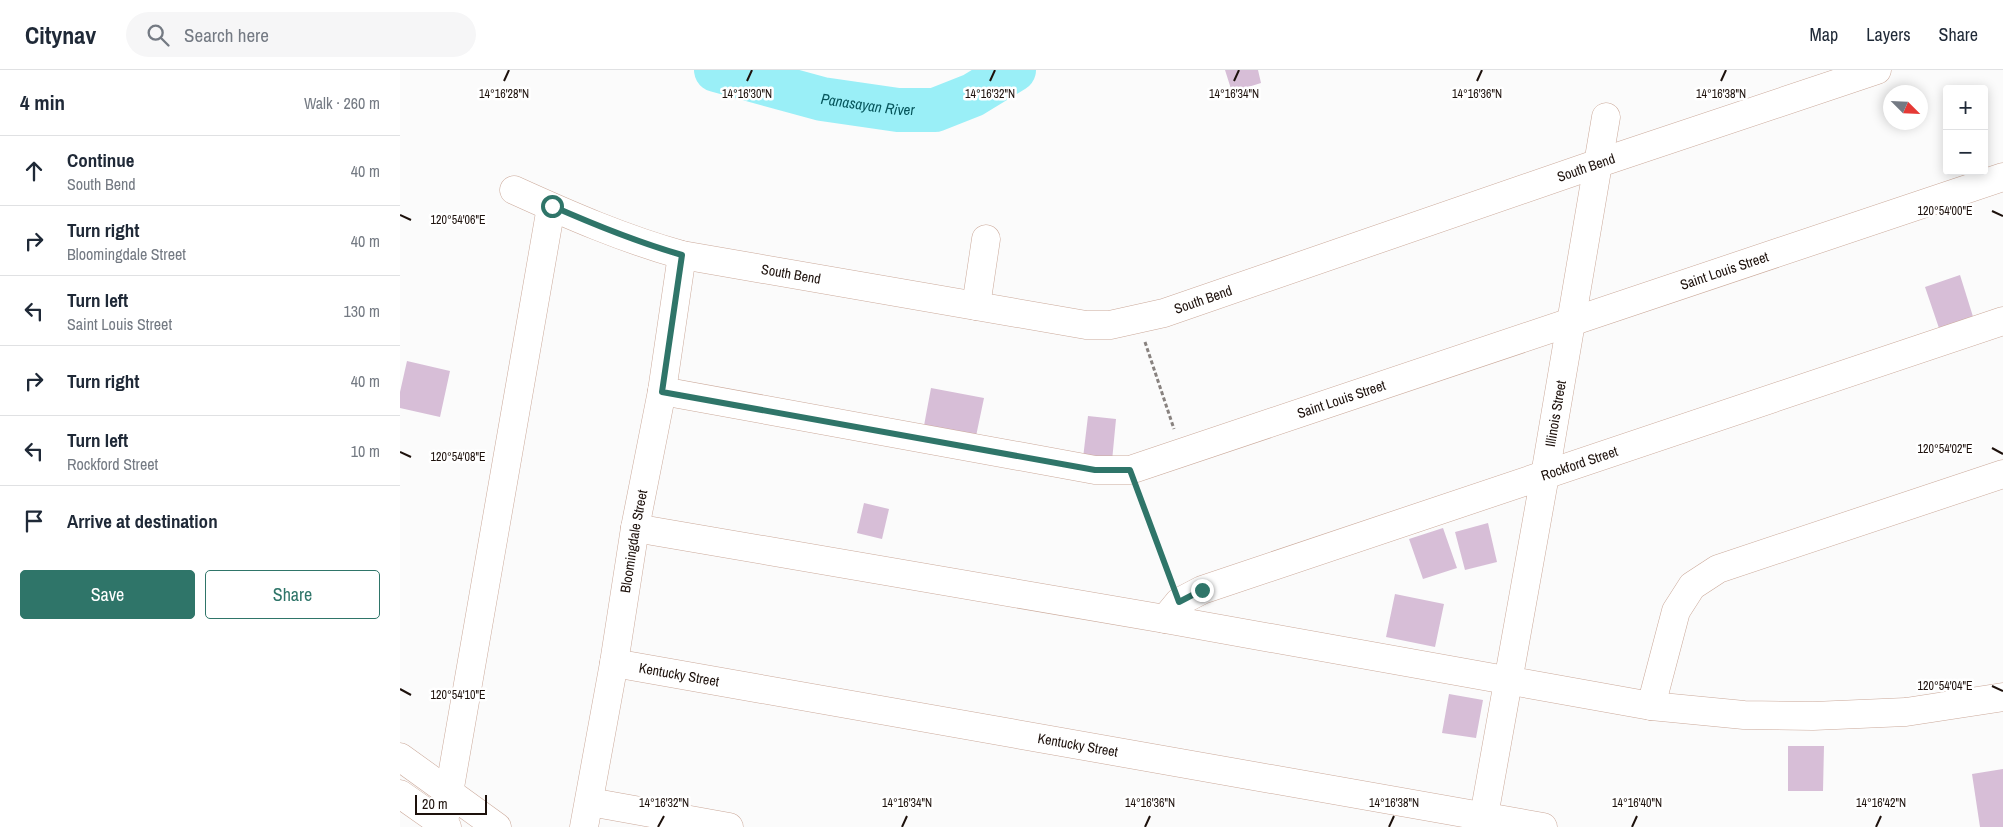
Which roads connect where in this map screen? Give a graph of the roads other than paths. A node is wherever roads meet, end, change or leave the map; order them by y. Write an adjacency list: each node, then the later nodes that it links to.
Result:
1 (1877, 70): 3 (street, South Bend)
2 (1606, 117): 3 (street, Illinois Street)
3 (1599, 162): 9 (street, South Bend); 11 (street, Illinois Street)
4 (2003, 176): 11 (street, Saint Louis Street)
5 (514, 190): 6 (street, South Bend)
6 (552, 206): 8 (street, South Bend); 22 (street)
7 (986, 239): 9 (street)
8 (682, 255): 9 (street, South Bend); 12 (street, Bloomingdale Street)
9 (976, 306)
10 (2003, 320): 14 (street, Rockford Street)
11 (1571, 321): 12 (street, Saint Louis Street); 14 (street, Illinois Street)
12 (662, 392): 15 (street, Bloomingdale Street)
13 (2003, 474): 20 (street)
14 (1545, 475): 16 (street, Rockford Street); 18 (street, Illinois Street)
15 (635, 528): 16 (street); 17 (street, Bloomingdale Street)
16 (1172, 611): 18 (street)
17 (614, 663): 24 (street, Bloomingdale Street); 25 (street, Kentucky Street)
18 (1508, 680): 20 (street); 25 (street, Illinois Street)
19 (2003, 696): 20 (street)
20 (1650, 706)
21 (400, 757): 22 (street)
22 (451, 792): 26 (street); 27 (street)
23 (400, 794): 27 (street)
24 (587, 815): 28 (street)
25 (1482, 822): 29 (street, Kentucky Street)
26 (492, 825)
27 (445, 826)
28 (729, 827)
29 (1543, 827)

